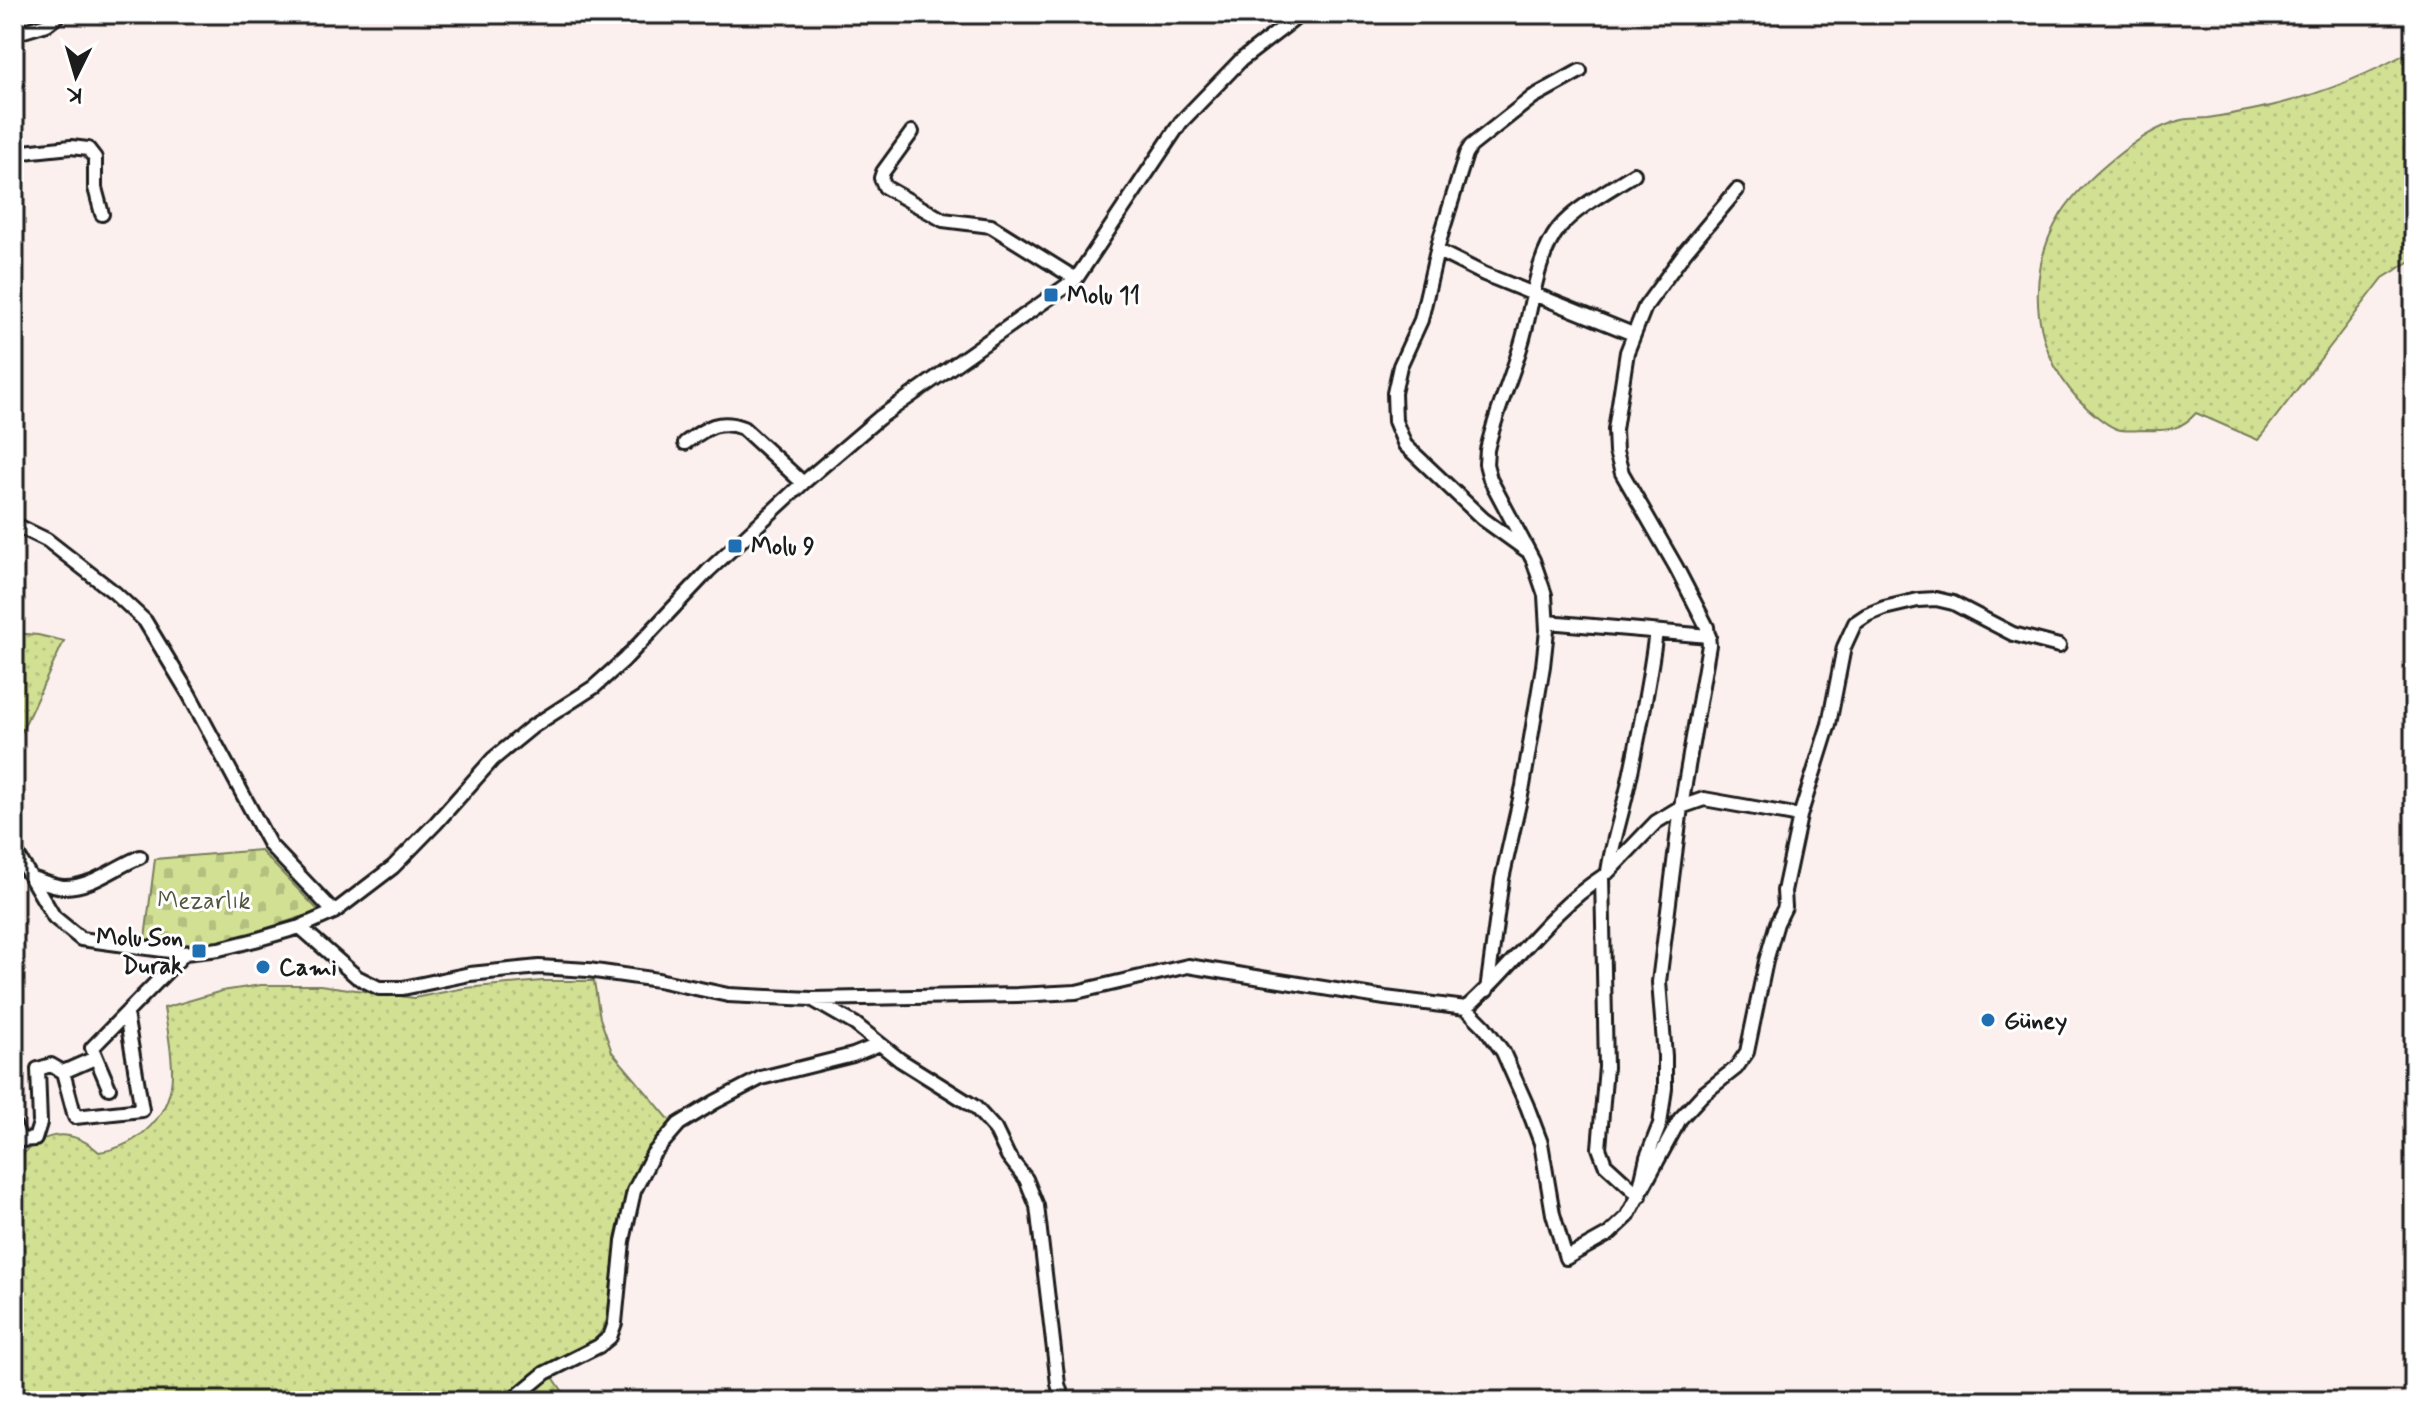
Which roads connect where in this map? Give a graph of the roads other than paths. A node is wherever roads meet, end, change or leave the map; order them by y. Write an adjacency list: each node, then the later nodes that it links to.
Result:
1 (60, 14): 3 (street)
2 (1301, 14): 11 (street)
3 (14, 34)
4 (1580, 71): 10 (street)
5 (912, 132): 11 (street)
6 (14, 153): 9 (street)
7 (1634, 174): 12 (street)
8 (1737, 190): 13 (street)
9 (102, 214)
10 (1438, 251): 12 (street); 17 (street)
11 (1076, 279): 15 (street)
12 (1534, 294): 13 (street); 17 (street)
13 (1633, 334): 20 (street)
14 (685, 443): 15 (street)
15 (803, 483): 27 (street)
16 (14, 524): 27 (street)
17 (1529, 552): 18 (street)
18 (1547, 622): 19 (street); 30 (street)
19 (1656, 632): 20 (street); 22 (street)
20 (1709, 636): 22 (street)
21 (2059, 646): 23 (street)
22 (1681, 807): 23 (street); 39 (street)
23 (1800, 816): 39 (street)
24 (14, 849): 26 (street)
25 (140, 857): 26 (street)
26 (32, 878): 29 (street)
27 (334, 912): 28 (street)
28 (300, 927): 29 (street); 31 (street)
29 (185, 953): 33 (street)
30 (1487, 990): 32 (street); 39 (street)
31 (812, 999): 32 (street); 34 (street)
32 (1466, 1008): 39 (street)
33 (126, 1014): 35 (street); 36 (street)
34 (880, 1044): 40 (street); 41 (street)
35 (95, 1058): 36 (street); 37 (street)
36 (63, 1072): 38 (street)
37 (109, 1088)
38 (14, 1125)
39 (1640, 1196)
40 (511, 1401)
41 (1063, 1401)

